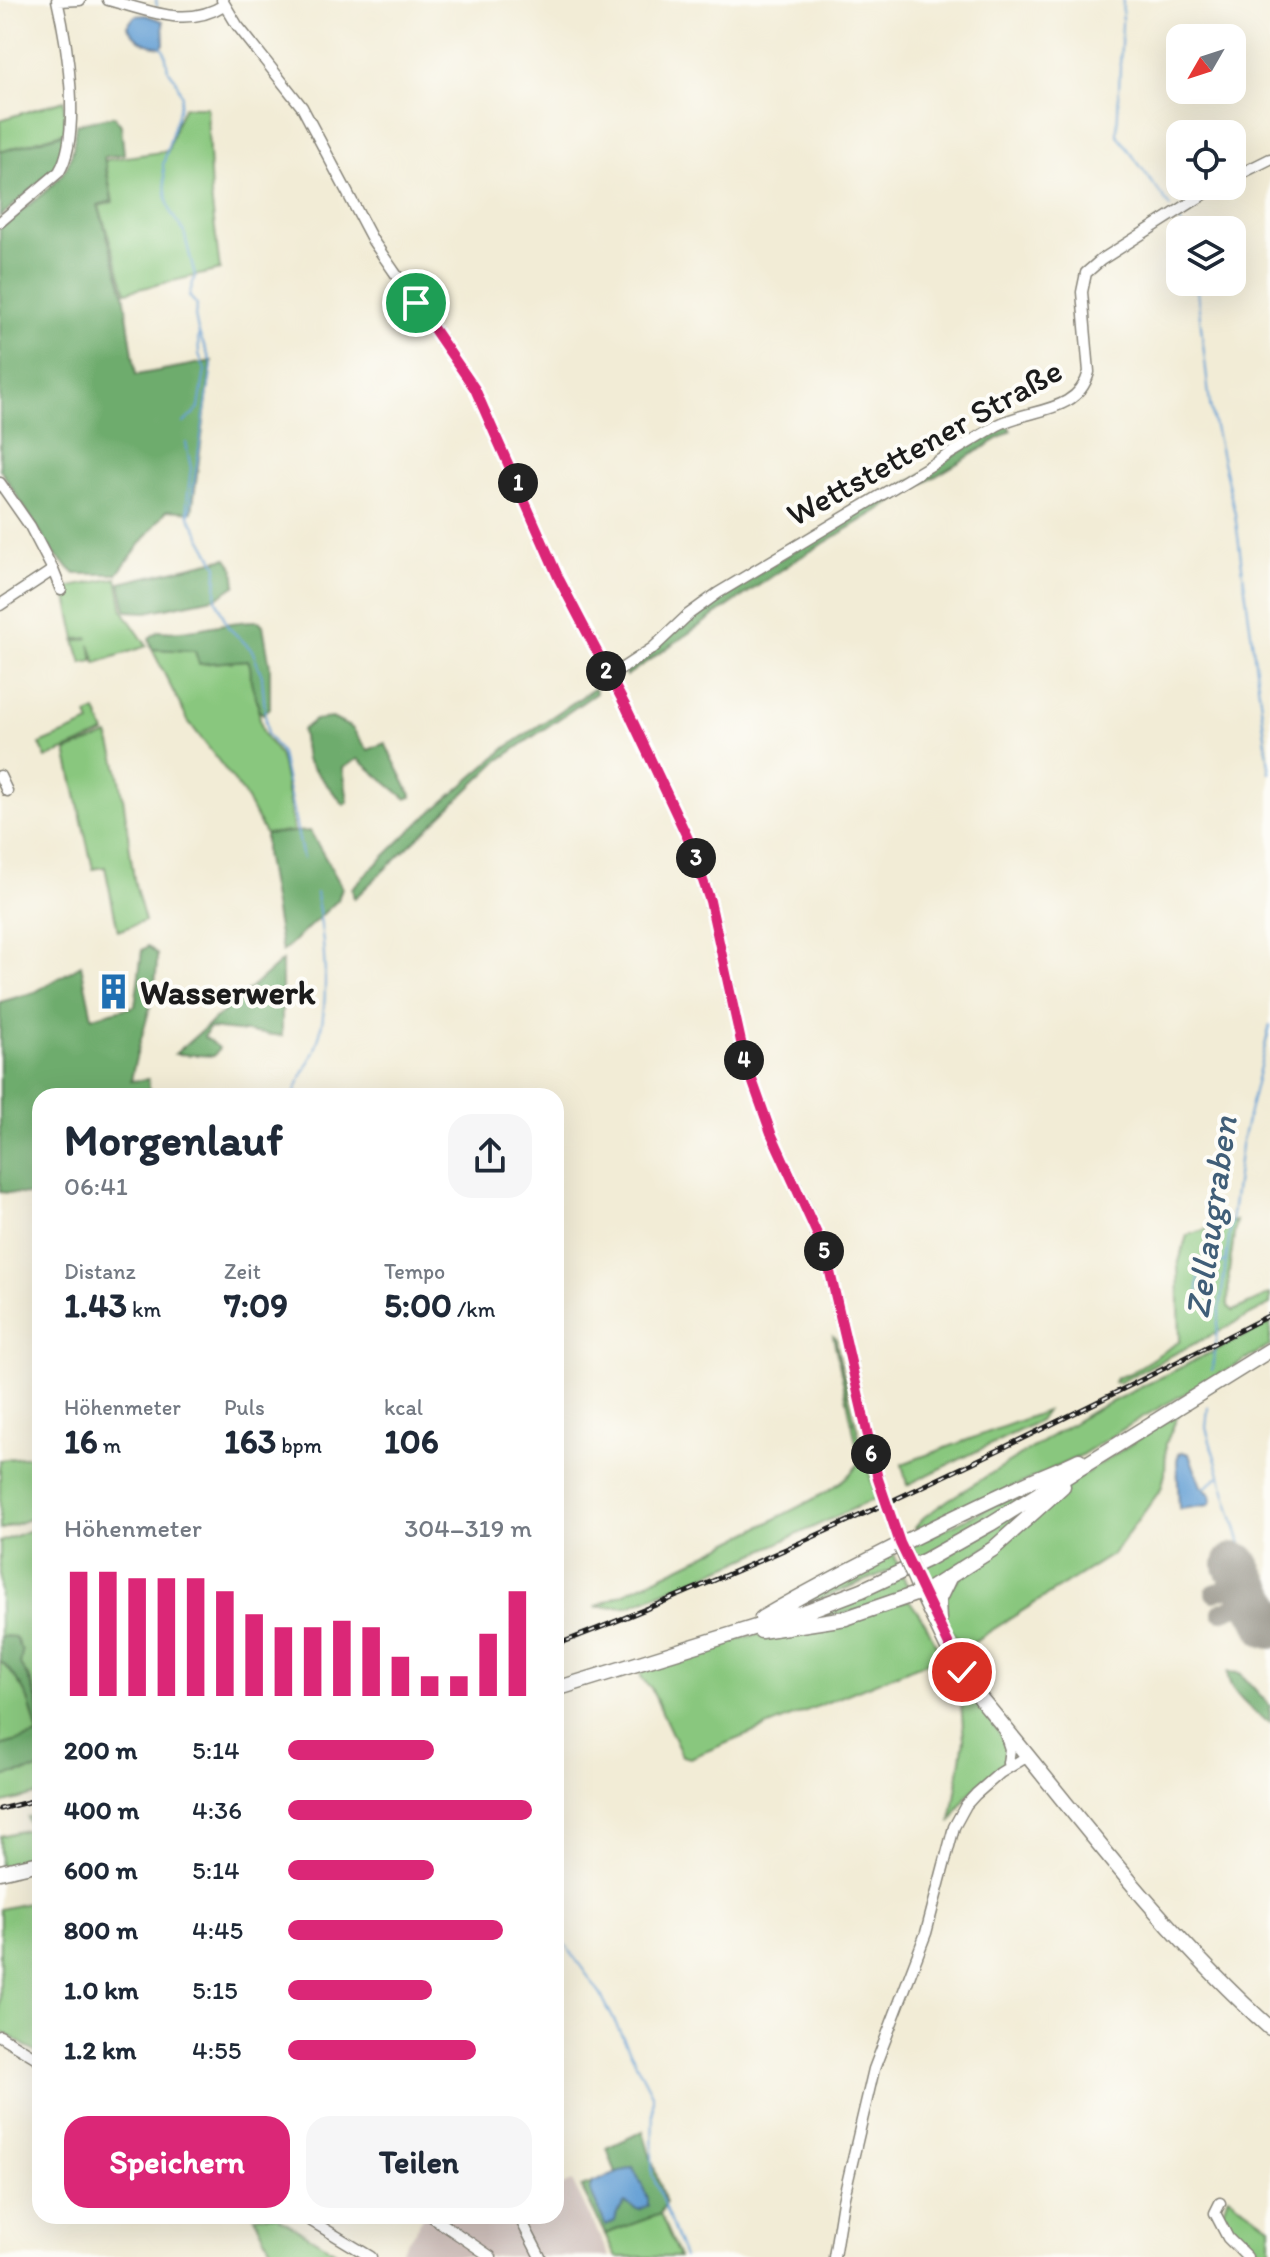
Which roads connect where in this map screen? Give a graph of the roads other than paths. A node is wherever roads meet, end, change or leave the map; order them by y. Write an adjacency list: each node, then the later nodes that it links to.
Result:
1 (80, 0): 3 (street)
2 (108, 0): 4 (street)
3 (58, 1): 8 (street)
4 (223, 2): 13 (street)
5 (1270, 159): 6 (street)
6 (1246, 171)
7 (1195, 200): 13 (street, Wettstettener Straße)
8 (0, 222)
9 (0, 483): 10 (street)
10 (53, 570): 11 (street); 12 (street)
11 (61, 590)
12 (0, 605)
13 (609, 677): 19 (street, bridge)
14 (0, 776): 15 (street)
15 (7, 791)
16 (1270, 1350): 17 (main road)
17 (1147, 1425): 18 (main road); 19 (main road)
18 (1114, 1446): 20 (main road); 22 (main road)
19 (901, 1545): 21 (main road, bridge); 22 (main road)
20 (949, 1578): 21 (main road); 23 (main road)
21 (920, 1589): 22 (main road); 23 (main road)
22 (735, 1633): 24 (main road)
23 (941, 1633): 25 (main road)
24 (564, 1686)
25 (1017, 1759): 28 (main road); 38 (street)
26 (32, 1865): 27 (main road)
27 (0, 1872)
28 (1270, 2028)
29 (0, 2036): 30 (street)
30 (32, 2055)
31 (1220, 2203): 39 (street)
32 (316, 2224): 35 (street)
33 (443, 2224): 36 (street)
34 (523, 2224): 37 (street)
35 (371, 2257)
36 (491, 2257)
37 (540, 2257)
38 (834, 2257)
39 (1247, 2257)

